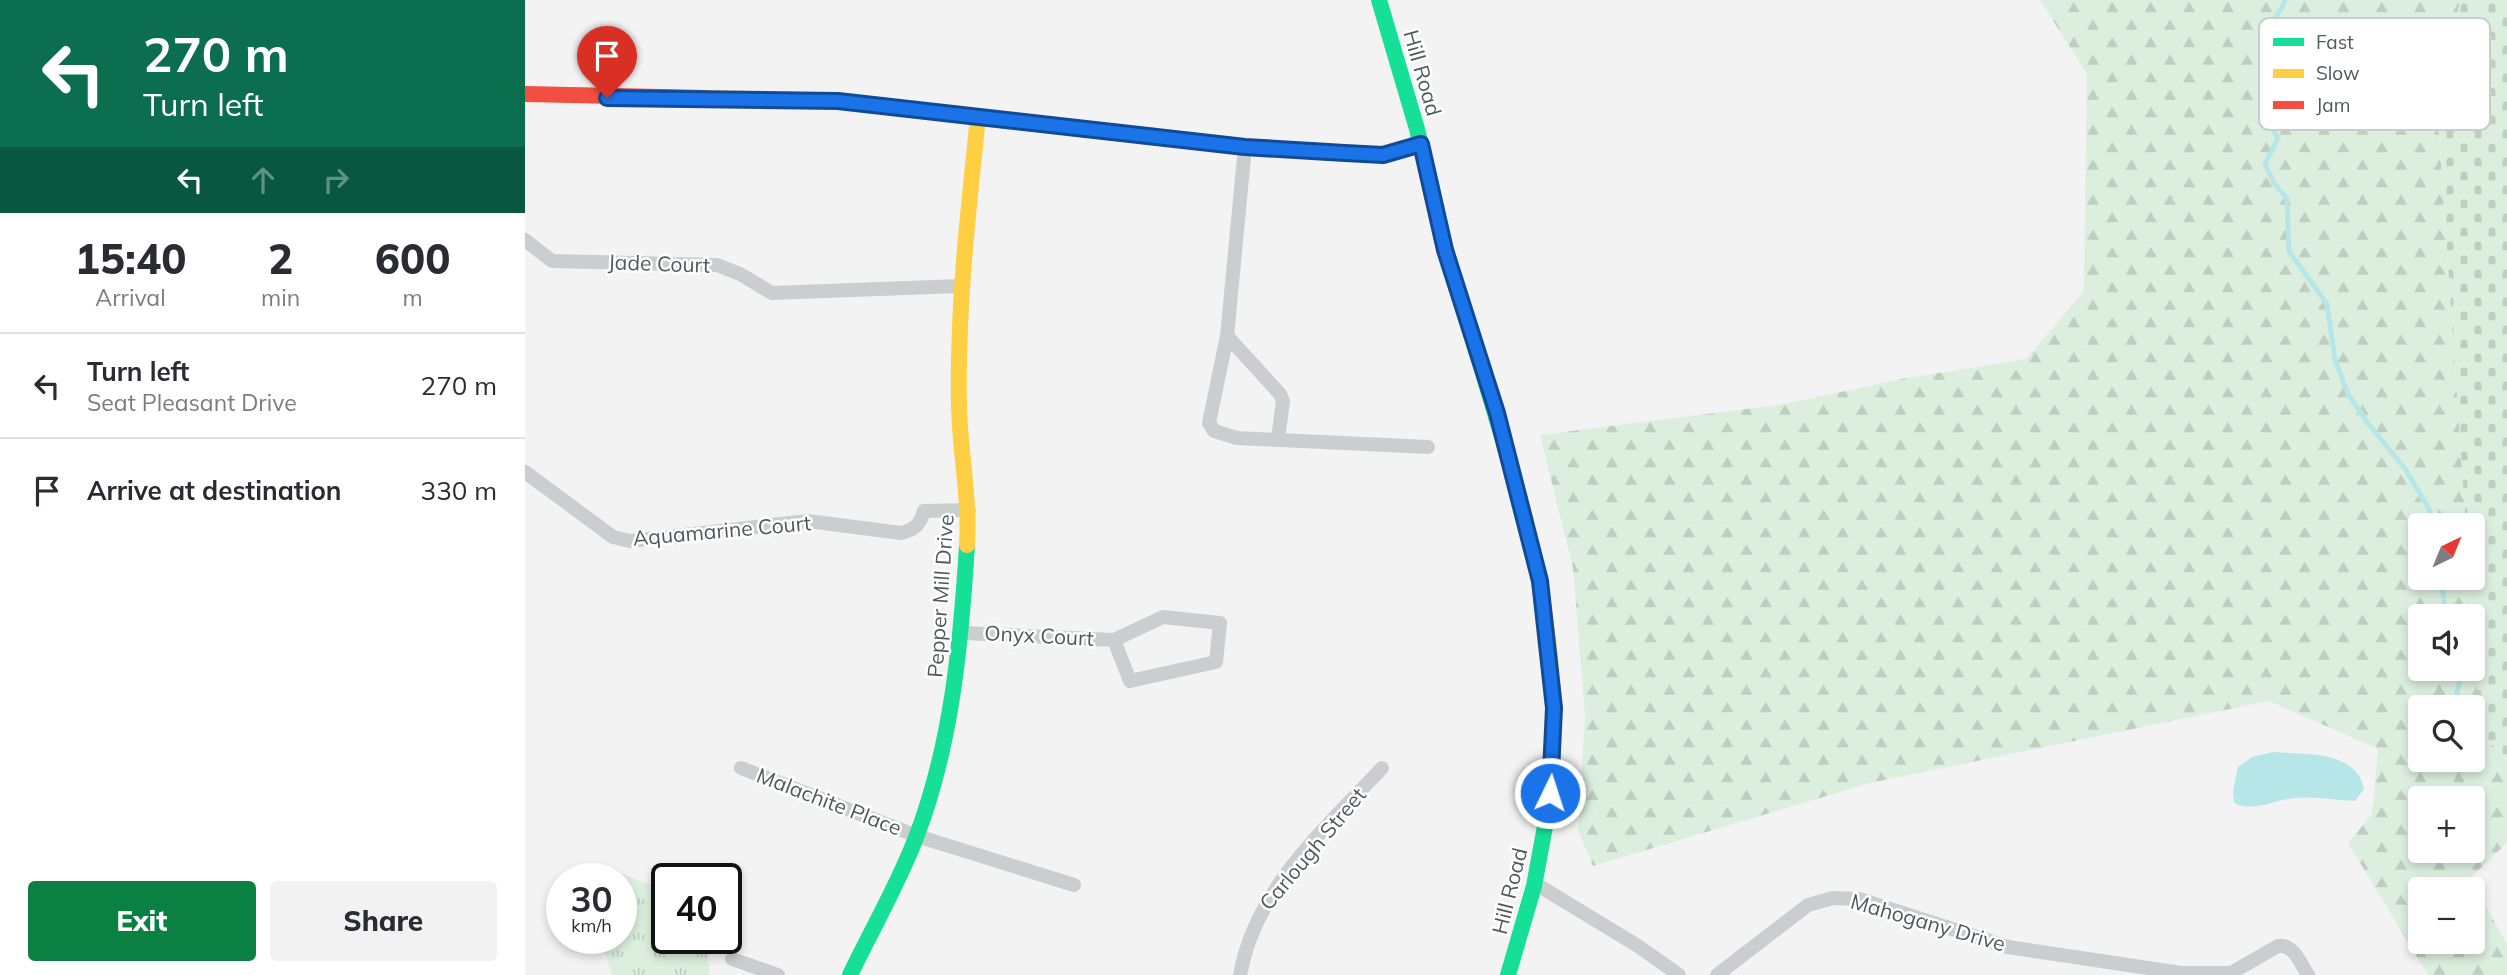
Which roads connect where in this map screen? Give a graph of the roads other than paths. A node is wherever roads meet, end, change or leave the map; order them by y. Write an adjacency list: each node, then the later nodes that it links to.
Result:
1 (1379, 0): 4 (street, Hill Road)
2 (525, 94): 3 (street)
3 (978, 117): 5 (street); 7 (street, Pepper Mill Drive)
4 (1421, 144): 5 (street); 18 (street, Hill Road)
5 (1245, 147): 8 (street)
6 (525, 240): 7 (street, Jade Court)
7 (960, 286): 12 (street, Pepper Mill Drive)
8 (1227, 336): 9 (street); 9 (street)
9 (1277, 439): 10 (street)
10 (1427, 447)
11 (525, 472): 12 (street, Aquamarine Court)
12 (969, 510): 13 (street, Pepper Mill Drive)
13 (963, 633): 14 (street, Onyx Court); 17 (street, Pepper Mill Drive)
14 (1114, 640): 14 (street, Onyx Court)
15 (741, 768): 17 (street, Malachite Place)
16 (1382, 768): 24 (street, Carlough Street)
17 (917, 836): 19 (street, Malachite Place); 23 (street, Pepper Mill Drive)
18 (1536, 884): 25 (street, Hill Road); 26 (street)
19 (1075, 885)
20 (732, 959): 22 (street)
21 (2181, 974): 27 (street, Mahogany Drive); 28 (street, Mahogany Drive)
22 (778, 975)
23 (850, 975)
24 (1240, 975)
25 (1508, 975)
26 (1679, 975)
27 (1717, 975)
28 (2308, 975)

